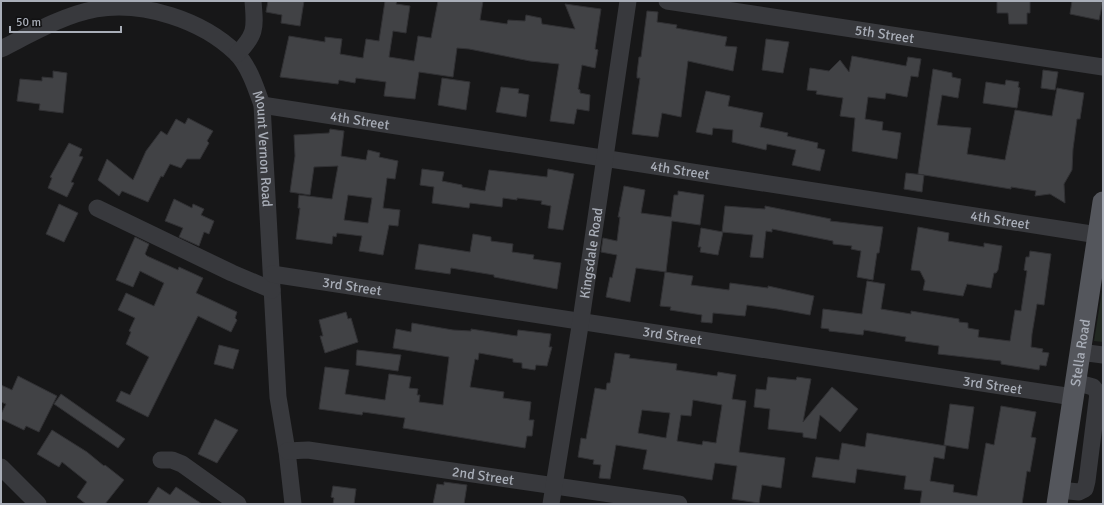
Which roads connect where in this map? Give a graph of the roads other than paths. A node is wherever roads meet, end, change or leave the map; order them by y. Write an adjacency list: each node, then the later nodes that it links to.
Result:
1 (152, 1): 5 (street)
2 (253, 1): 7 (street)
3 (628, 1): 10 (street, Kingsdale Road)
4 (667, 1): 8 (street, 5th Street)
5 (170, 15): 6 (street, Mount Vernon Road); 7 (street, Mount Vernon Road)
6 (1, 49)
7 (238, 54): 9 (street, Mount Vernon Road)
8 (1103, 67)
9 (262, 104): 10 (street, 4th Street); 14 (street, Mount Vernon Road)
10 (605, 158): 13 (street, 4th Street); 15 (street, Kingsdale Road)
11 (1103, 202): 13 (main road, Stella Road)
12 (97, 208): 14 (street, 3rd Street)
13 (1098, 235): 16 (main road, Stella Road)
14 (272, 282): 15 (street, 3rd Street); 19 (street, Mount Vernon Road)
15 (581, 320): 18 (street, 3rd Street); 22 (street, Kingsdale Road)
16 (1080, 352): 17 (street); 18 (main road, Stella Road)
17 (1103, 355)
18 (1074, 389): 23 (main road, Stella Road)
19 (287, 451): 22 (street, 2nd Street); 26 (street, Mount Vernon Road)
20 (160, 460): 25 (street)
21 (1, 467): 24 (street)
22 (554, 485): 27 (street, Kingsdale Road); 28 (street, 2nd Street)
23 (1058, 497)
24 (38, 504)
25 (238, 504)
26 (293, 504)
27 (551, 504)
28 (679, 504)

